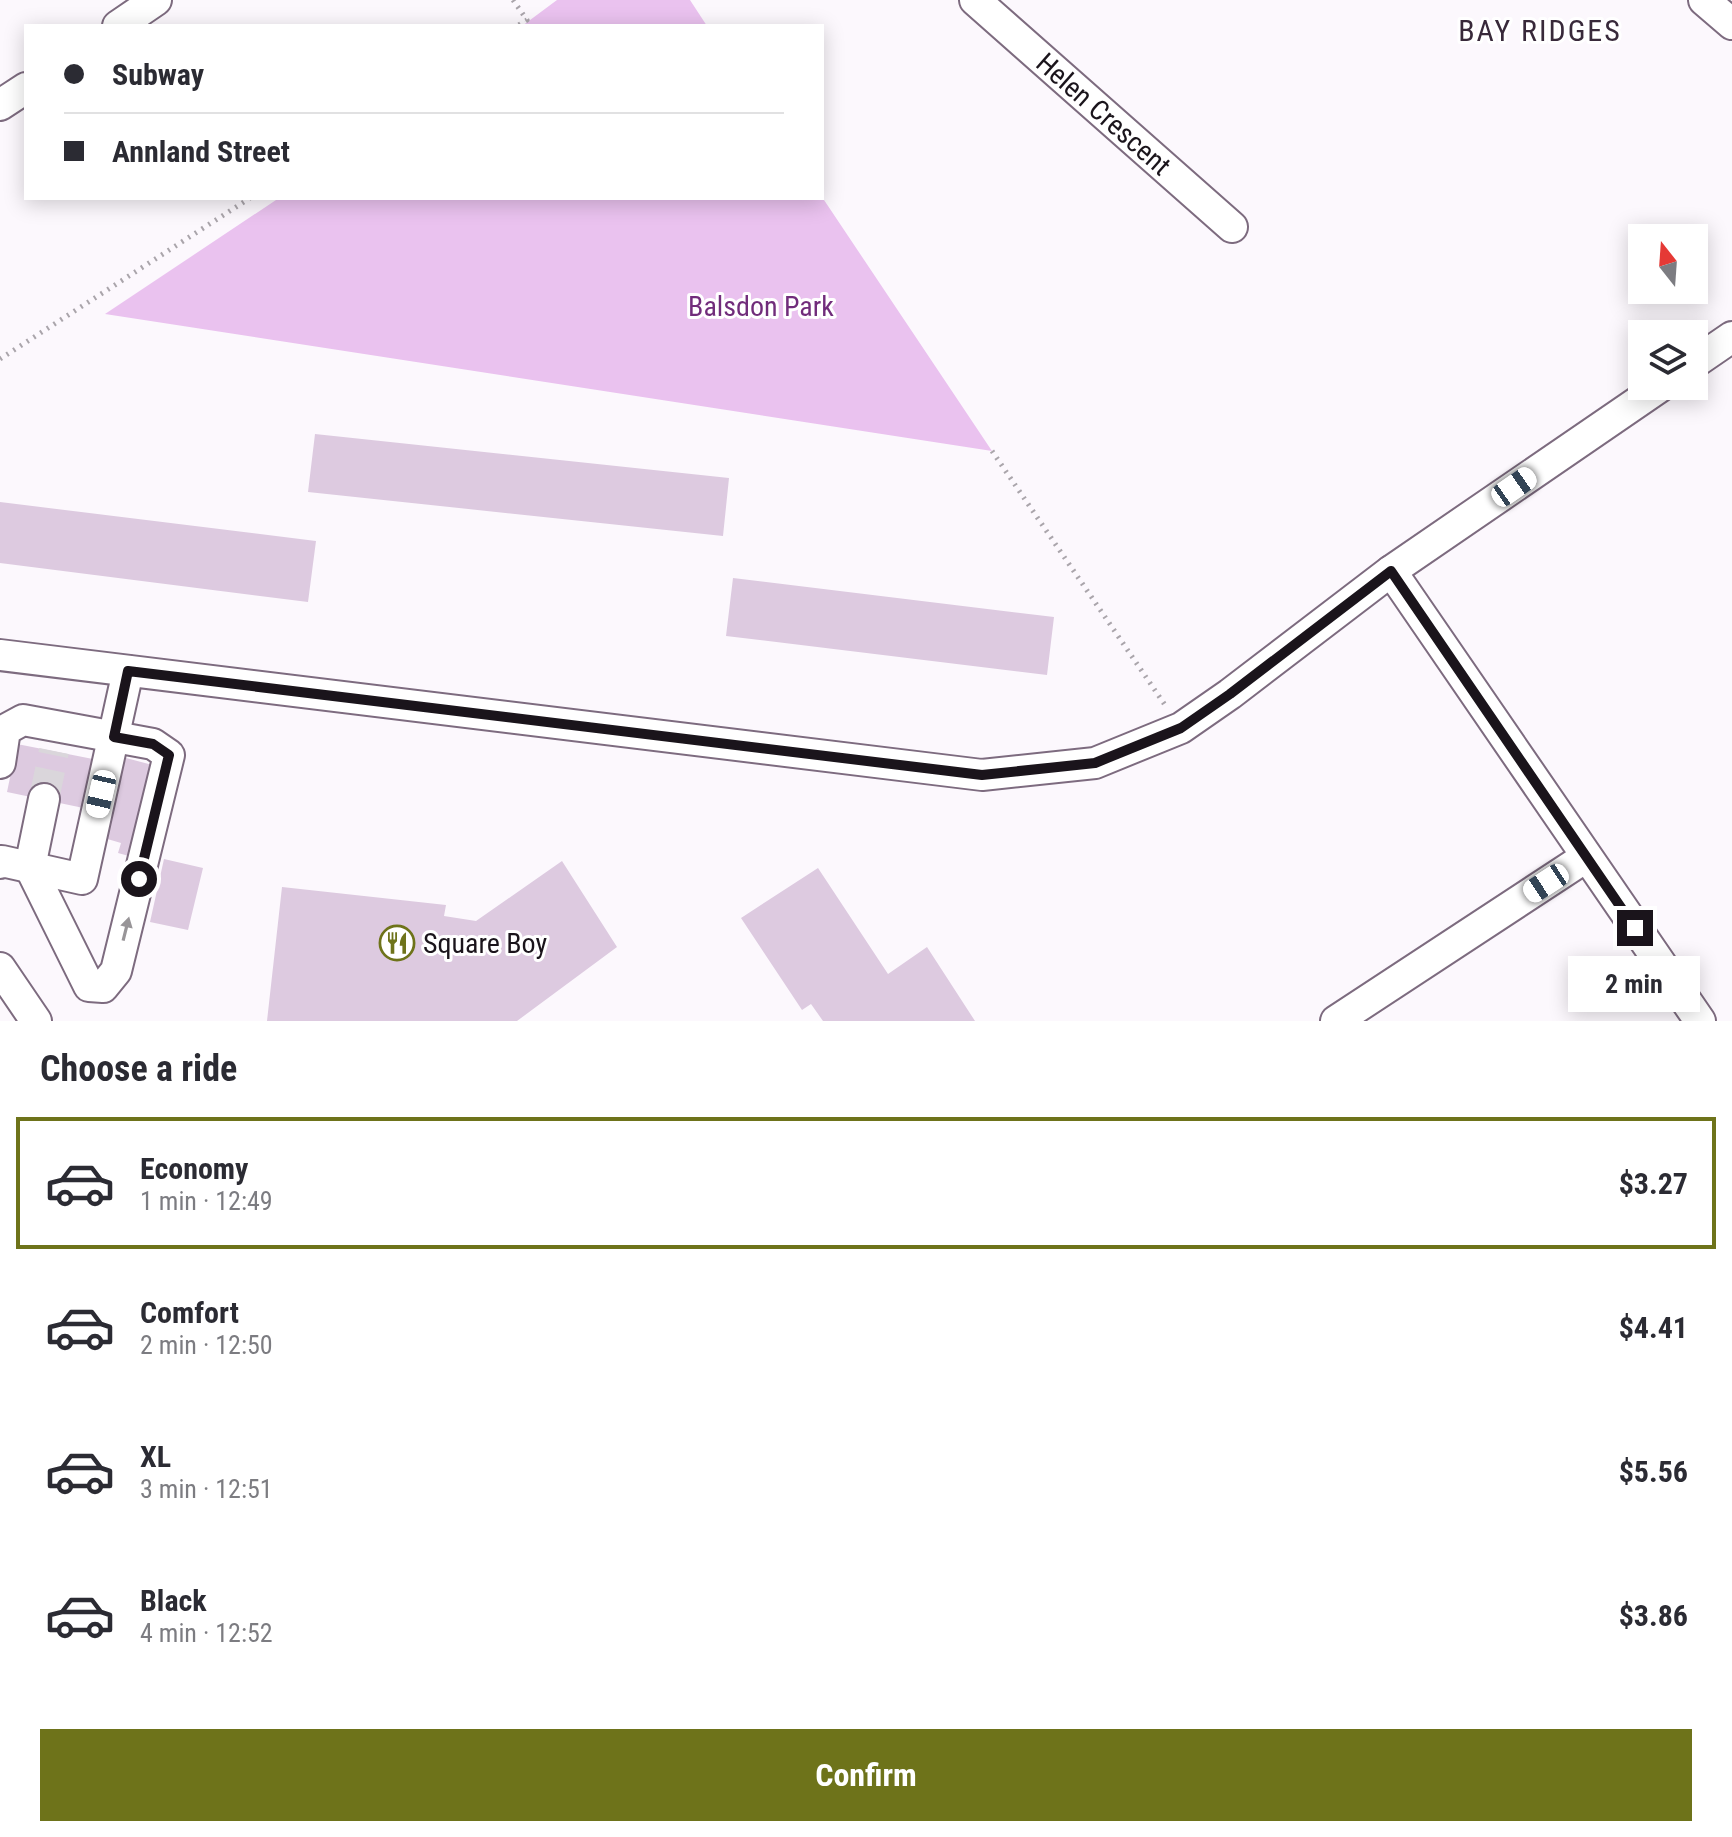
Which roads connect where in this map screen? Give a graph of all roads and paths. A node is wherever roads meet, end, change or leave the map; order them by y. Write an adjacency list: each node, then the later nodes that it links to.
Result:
1 (156, 0): 5 (street)
2 (513, 0): 6 (path)
3 (975, 0): 11 (street, Helen Crescent)
4 (1704, 0): 7 (street)
5 (121, 24)
6 (520, 24)
7 (1732, 24)
8 (24, 89): 9 (street)
9 (0, 105)
10 (247, 200): 14 (path)
11 (1232, 227)
12 (1732, 337): 13 (street)
13 (1708, 353)
14 (0, 359)
15 (1641, 400): 17 (street)
16 (992, 451): 20 (path)
17 (1391, 571): 20 (street); 24 (street)
18 (0, 655): 19 (street)
19 (128, 671): 20 (street); 21 (street)
20 (1181, 728)
21 (114, 737): 22 (street); 25 (street); 25 (street, one-way to 21)
22 (0, 763)
23 (44, 799): 25 (street)
24 (1586, 857): 28 (street); 29 (street)
25 (8, 860)
26 (4, 981): 27 (street)
27 (36, 1021)
28 (1336, 1021)
29 (1700, 1021)

